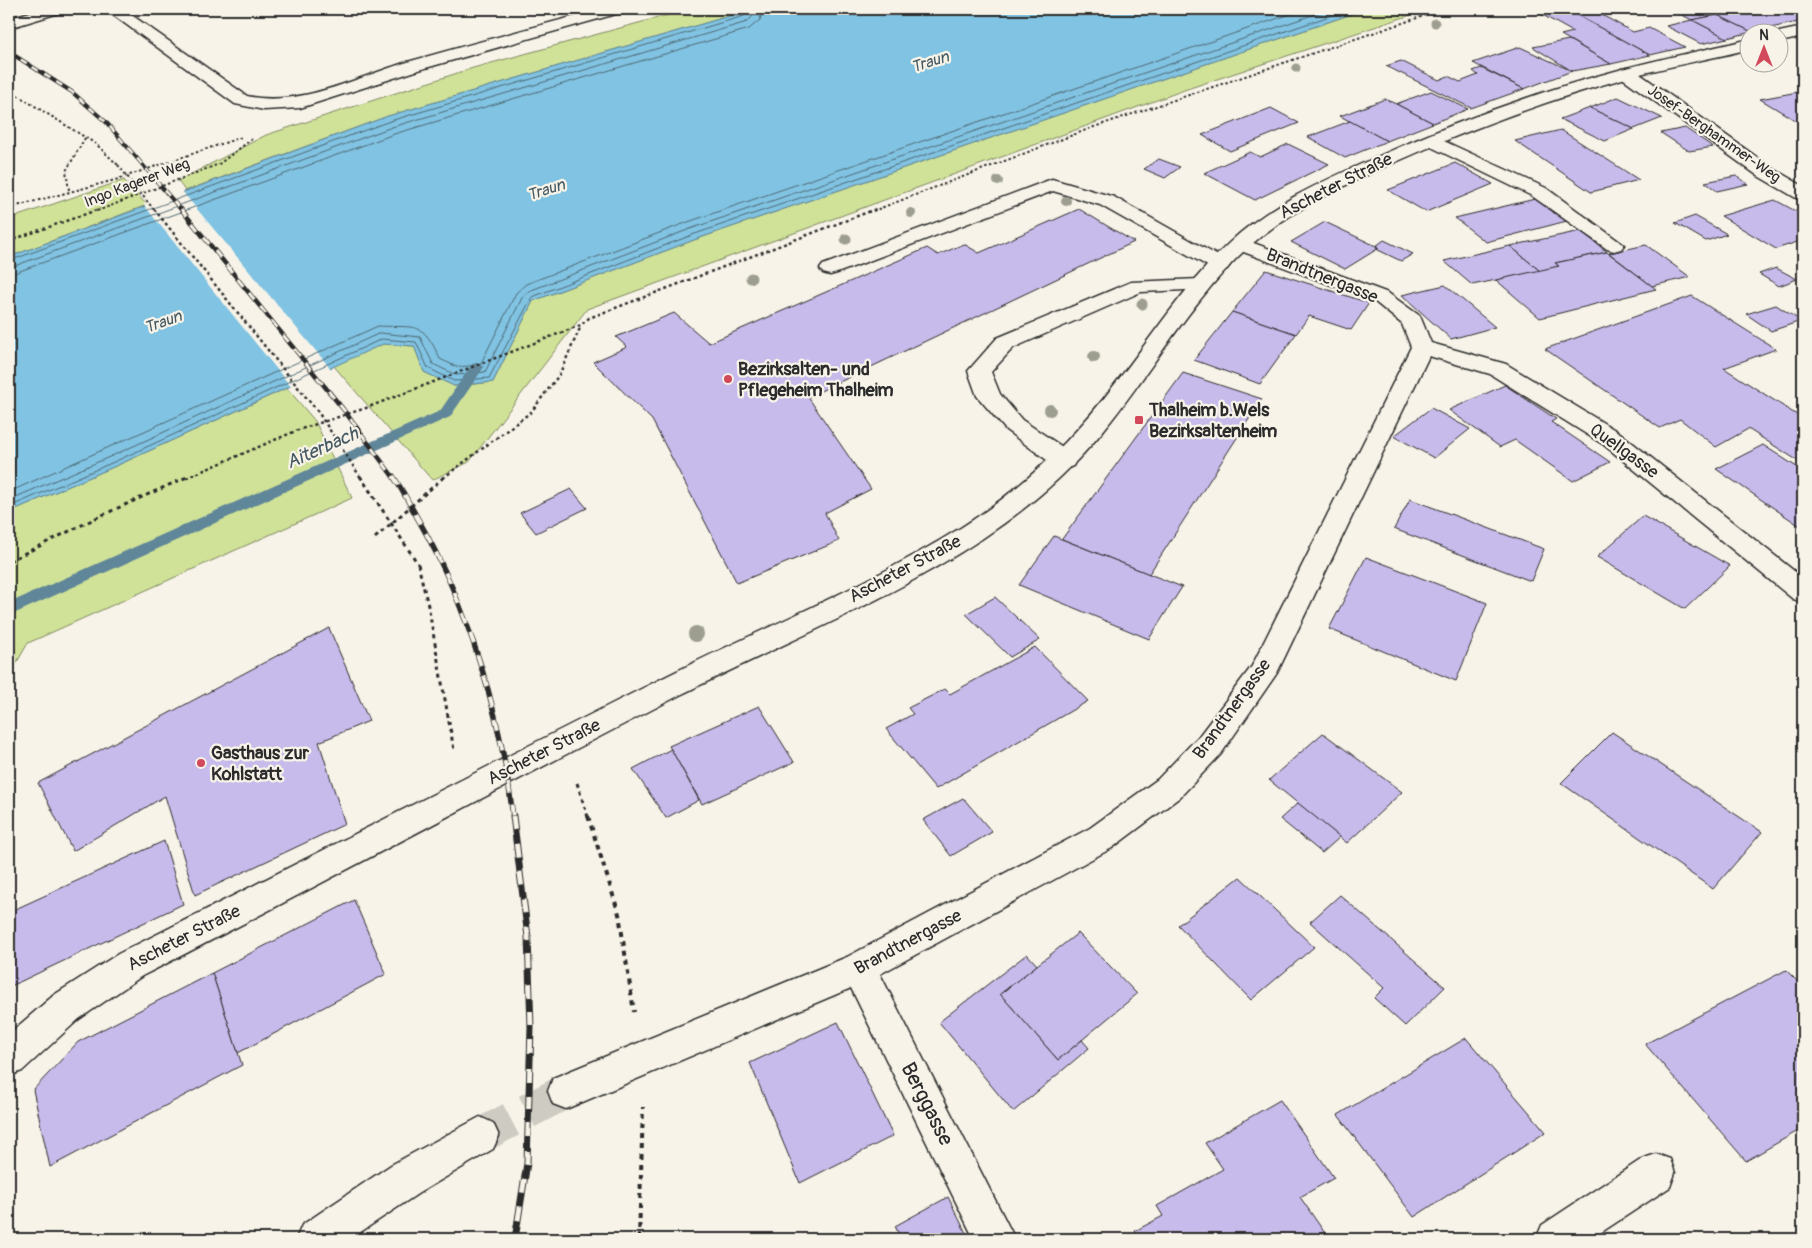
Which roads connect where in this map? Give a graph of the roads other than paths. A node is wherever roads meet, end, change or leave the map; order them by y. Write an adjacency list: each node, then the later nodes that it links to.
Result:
1 (57, 9): 4 (street)
2 (113, 9): 3 (street)
3 (618, 9)
4 (9, 23)
5 (1803, 32): 6 (street)
6 (1790, 35)
7 (1740, 46): 8 (street, Ascheter Straße)
8 (1627, 73): 9 (street, Ascheter Straße); 10 (street, Josef-Berghammer-Weg)
9 (1433, 141): 11 (street, Ascheter Straße); 12 (street)
10 (1803, 194)
11 (1240, 244): 13 (street, Ascheter Straße); 16 (street, Brandtnergasse)
12 (1614, 245)
13 (1220, 265): 14 (street); 15 (street, Ascheter Straße)
14 (830, 269)
15 (1200, 285): 17 (street, Ascheter Straße); 17 (street)
16 (1422, 347): 18 (street, Quellgasse); 19 (street, Brandtnergasse)
17 (1064, 460): 20 (street, Ascheter Straße)
18 (1803, 592)
19 (859, 968): 21 (street, Brandtnergasse); 25 (street, Berggasse)
20 (9, 1058)
21 (566, 1091)
22 (480, 1136): 24 (street)
23 (1656, 1173): 26 (street)
24 (316, 1239)
25 (995, 1239)
26 (1556, 1239)

